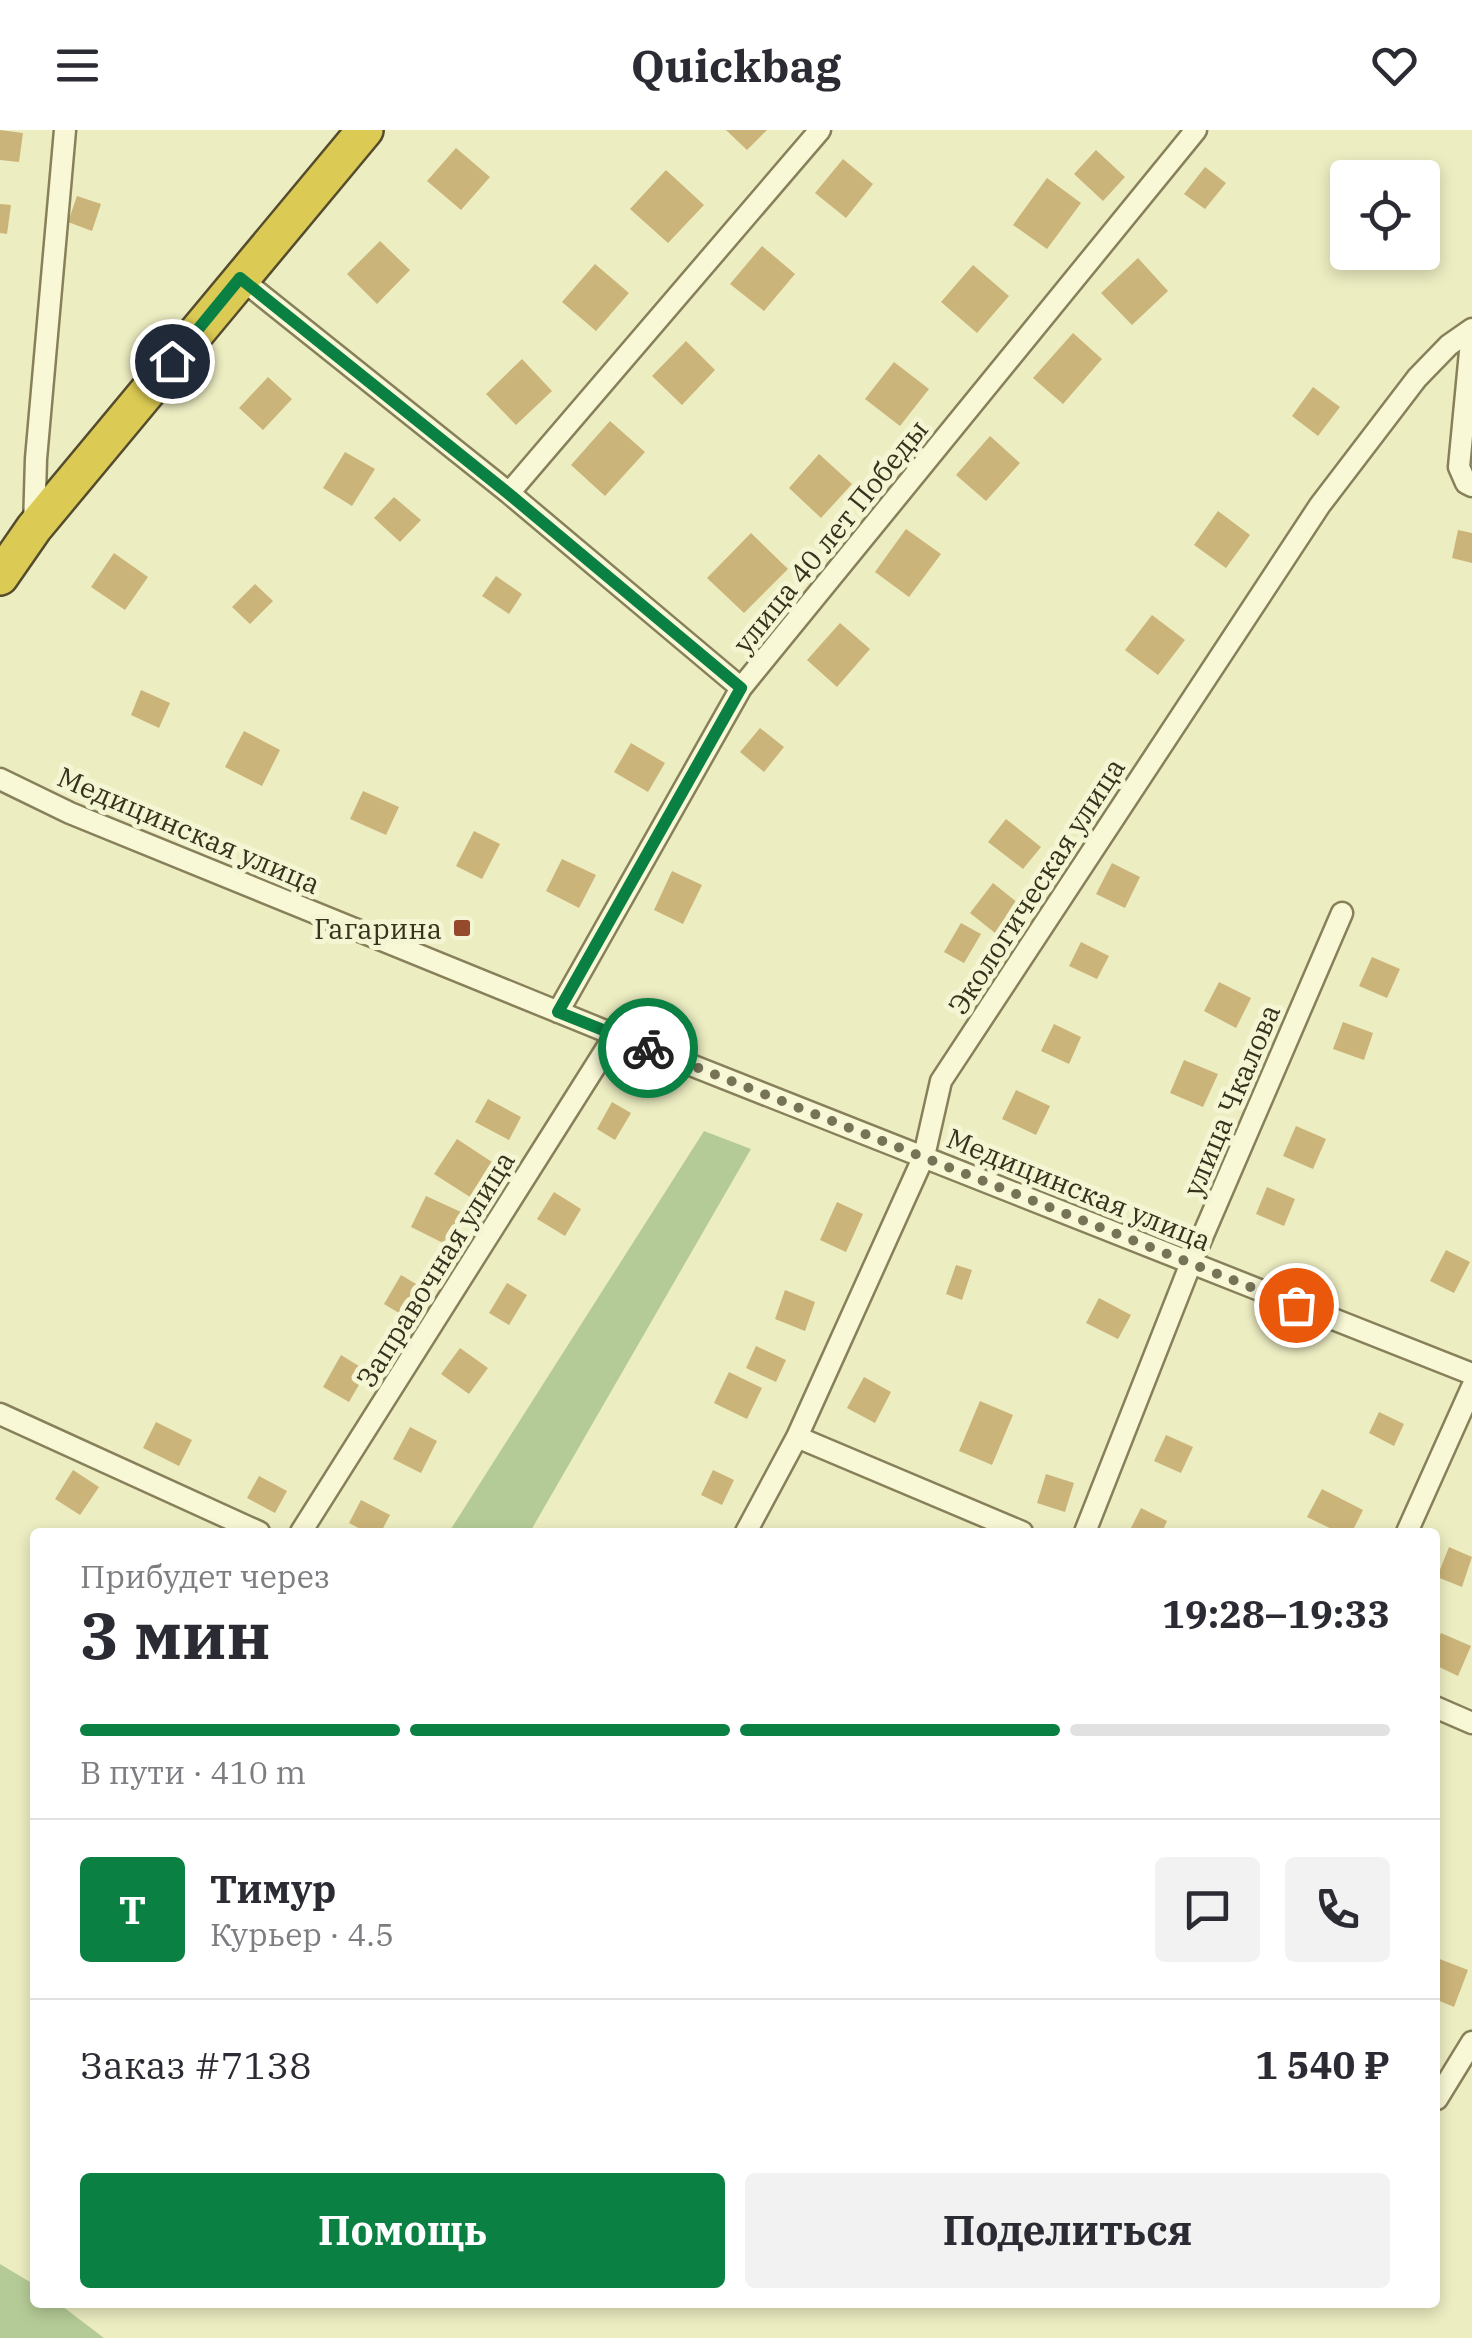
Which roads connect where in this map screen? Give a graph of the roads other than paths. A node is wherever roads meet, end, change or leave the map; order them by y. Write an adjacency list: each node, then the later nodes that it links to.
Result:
1 (64, 130): 9 (street)
2 (365, 130): 5 (highway)
3 (820, 130): 8 (street)
4 (1196, 130): 11 (street, улица 40 лет Победы)
5 (240, 278): 8 (street); 9 (highway)
6 (1472, 330): 7 (street); 16 (street, Экологическая улица)
7 (1472, 486)
8 (509, 494): 11 (street)
9 (34, 528): 10 (highway)
10 (0, 577)
11 (741, 688): 14 (street, улица 40 лет Победы)
12 (0, 779): 14 (street, Медицинская улица)
13 (1342, 913): 17 (street, улица Чкалова)
14 (558, 1012): 15 (street, Медицинская улица)
15 (615, 1035): 16 (street, Медицинская улица); 23 (street, Заправочная улица)
16 (924, 1156): 17 (street, Медицинская улица); 21 (street, Экологическая улица)
17 (1190, 1263): 18 (street, Медицинская улица); 26 (street, улица Чкалова)
18 (1472, 1374)
19 (1472, 1387): 27 (street)
20 (0, 1414): 22 (street)
21 (797, 1437): 24 (street, Экологическая улица); 25 (street)
22 (249, 1528)
23 (304, 1528)
24 (748, 1528)
25 (1013, 1528)
26 (1087, 1528)
27 (1409, 1528)
28 (1440, 1709): 29 (street)
29 (1472, 1723)
30 (1472, 2042): 31 (street)
31 (1440, 2094)

